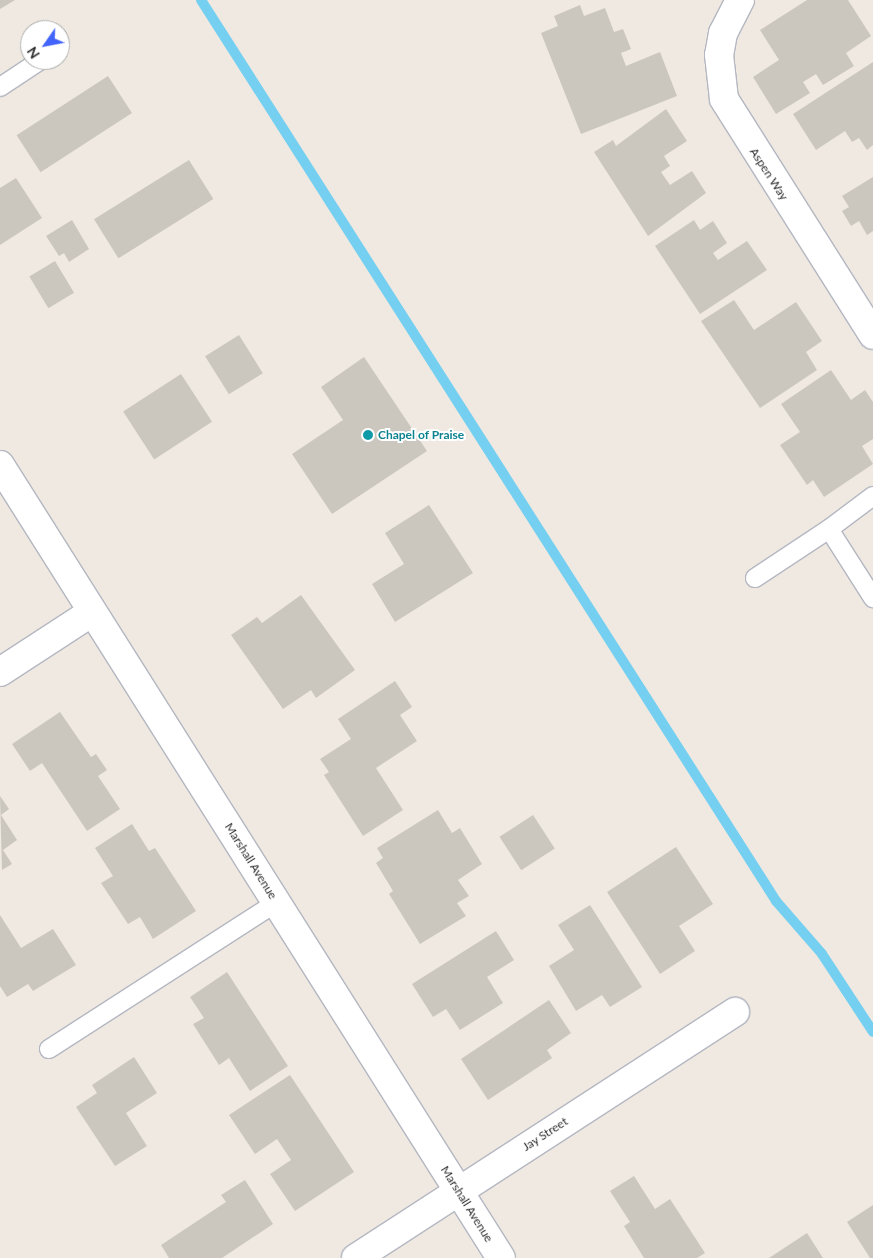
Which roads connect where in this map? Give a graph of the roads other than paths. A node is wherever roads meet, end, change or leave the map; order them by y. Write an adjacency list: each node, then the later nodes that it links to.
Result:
1 (740, 0): 4 (street, Aspen Way)
2 (26, 70): 3 (lane)
3 (0, 87)
4 (873, 335)
5 (0, 465): 10 (street, Marshall Avenue)
6 (873, 496): 7 (lane)
7 (829, 529): 8 (lane); 9 (lane)
8 (754, 578)
9 (873, 598)
10 (92, 612): 11 (street); 12 (street, Marshall Avenue)
11 (0, 672)
12 (276, 902): 14 (lane); 15 (street, Marshall Avenue)
13 (735, 1012): 15 (street, Jay Street)
14 (49, 1049)
15 (459, 1189): 16 (street, Jay Street); 17 (street, Marshall Avenue)
16 (356, 1258)
17 (501, 1258)

